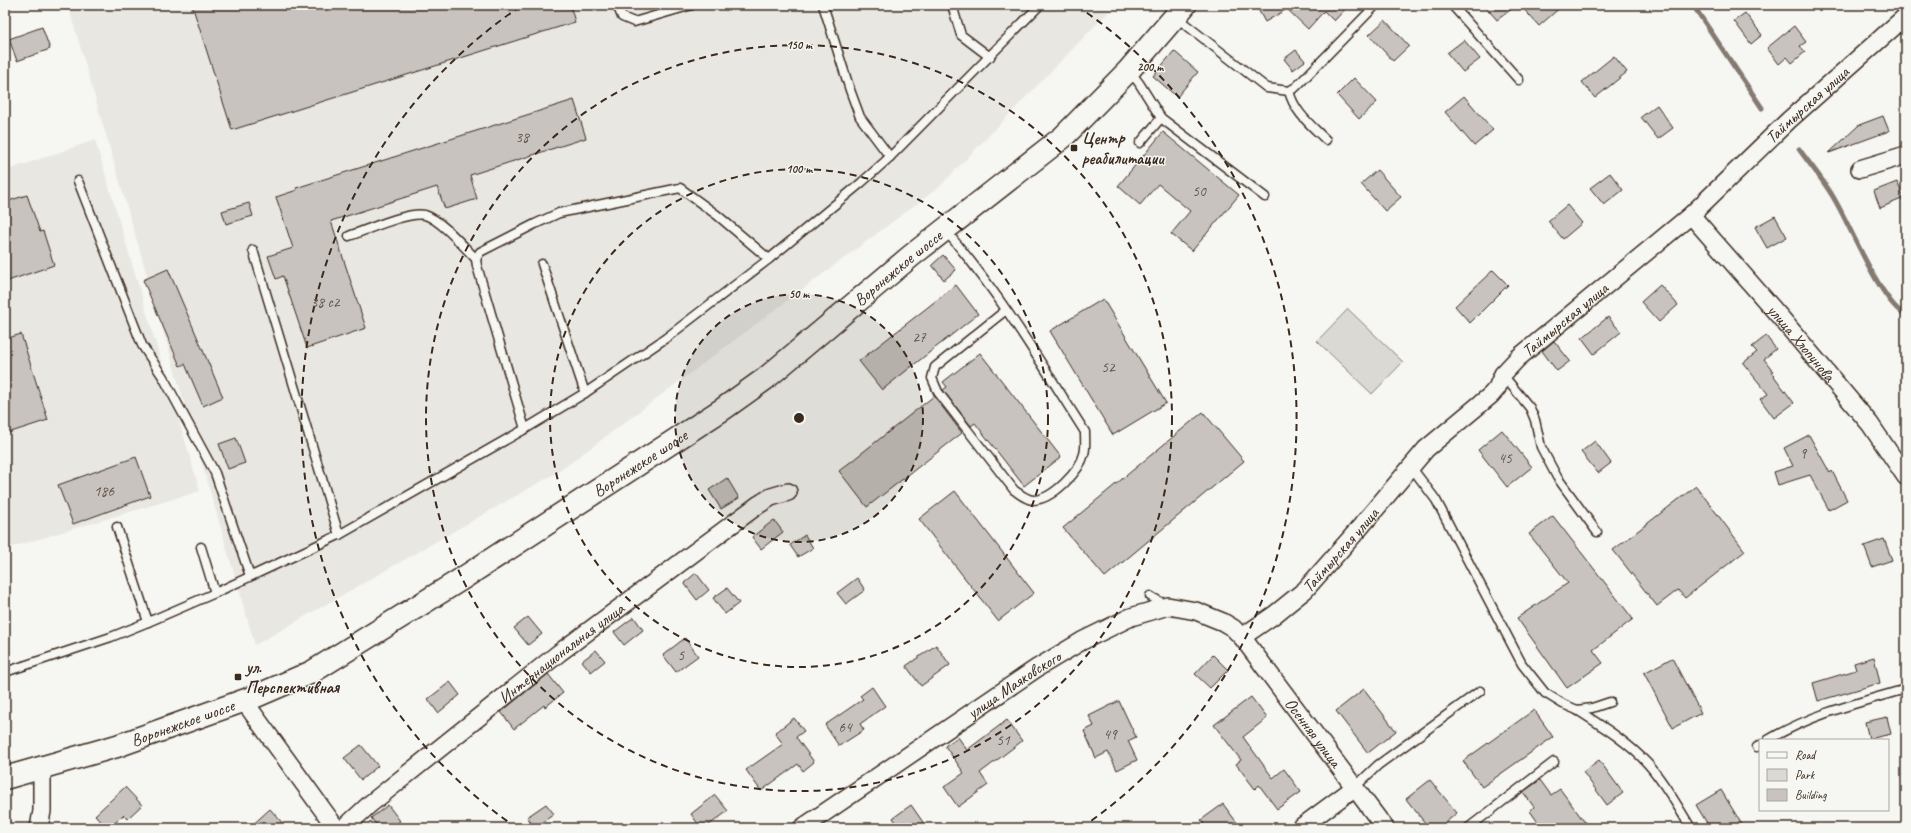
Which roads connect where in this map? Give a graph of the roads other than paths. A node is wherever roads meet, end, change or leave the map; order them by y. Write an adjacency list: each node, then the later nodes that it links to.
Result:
1 (617, 5): 2 (lane)
2 (692, 5)
3 (823, 5): 18 (lane)
4 (952, 5): 10 (lane)
5 (1040, 5): 10 (lane)
6 (1376, 5): 13 (lane)
7 (1452, 5): 12 (lane)
8 (1180, 11): 11 (main road, Воронежское шоссе); 13 (lane)
9 (1906, 16): 22 (street, Таймырская улица)
10 (990, 57): 18 (lane)
11 (1129, 70): 14 (lane); 23 (main road, Воронежское шоссе)
12 (1518, 80)
13 (1289, 90): 15 (lane)
14 (1161, 118): 16 (lane); 21 (lane)
15 (1326, 140)
16 (1140, 143)
17 (1906, 155): 19 (street)
18 (890, 157): 27 (lane)
19 (1860, 169)
20 (78, 181): 40 (lane)
21 (1265, 197)
22 (1691, 215): 30 (street, Таймырская улица); 34 (street, улица Хлопунова)
23 (944, 229): 29 (lane); 49 (main road, Воронежское шоссе)
24 (349, 236): 26 (lane)
25 (253, 250): 38 (lane)
26 (476, 259): 27 (lane); 32 (lane)
27 (769, 259): 31 (lane)
28 (542, 264): 31 (lane)
29 (1006, 310): 29 (lane)
30 (1503, 374): 33 (street, Таймырская улица); 37 (lane)
31 (585, 393): 32 (lane)
32 (525, 430): 38 (lane)
33 (1412, 468): 45 (street, Таймырская улица); 51 (lane)
34 (1906, 477)
35 (788, 492): 59 (street, Интернациональная улица)
36 (117, 527): 44 (lane)
37 (1597, 532)
38 (339, 535): 40 (lane)
39 (201, 547): 41 (lane)
40 (250, 576): 41 (lane)
41 (215, 593): 44 (lane)
42 (1150, 596): 43 (lane)
43 (1168, 606): 45 (street, улица Маяковского); 60 (street, улица Маяковского)
44 (148, 622): 46 (lane)
45 (1242, 637): 56 (street, Осенняя улица)
46 (5, 672)
47 (1906, 690): 52 (lane)
48 (1480, 691): 56 (lane)
49 (244, 701): 54 (main road, Воронежское шоссе); 58 (street)
50 (1610, 702): 51 (lane)
51 (1577, 710): 64 (lane)
52 (1770, 739)
53 (1554, 762): 63 (lane)
54 (42, 768): 55 (main road, Воронежское шоссе); 57 (street)
55 (5, 778)
56 (1354, 788): 61 (street); 62 (street, Осенняя улица)
57 (39, 828)
58 (336, 828)
59 (344, 828)
60 (802, 828)
61 (1300, 828)
62 (1385, 828)
63 (1468, 828)
64 (1691, 828)

